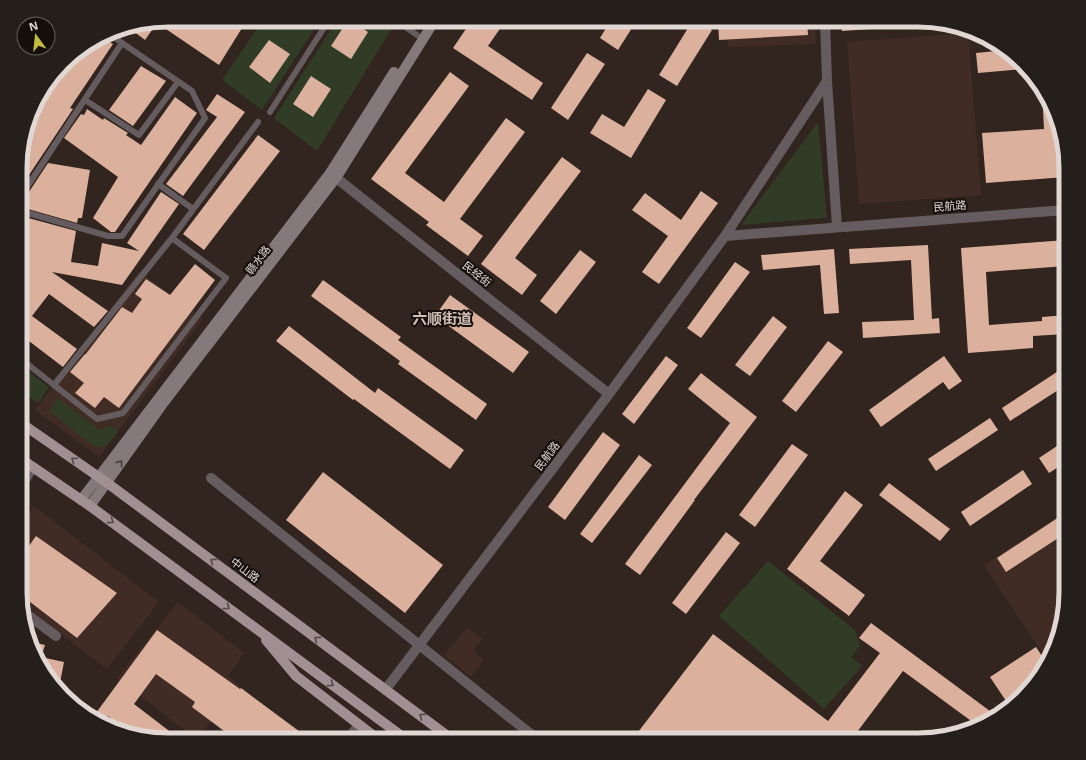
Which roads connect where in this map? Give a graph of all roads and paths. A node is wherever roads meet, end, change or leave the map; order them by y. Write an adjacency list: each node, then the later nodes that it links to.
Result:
1 (325, 27): 12 (lane)
2 (405, 27): 6 (lane)
3 (423, 27): 6 (main road, 赣水路)
4 (430, 27): 14 (main road, 赣水路)
5 (825, 27): 9 (street)
6 (417, 36): 14 (main road, 赣水路)
7 (114, 38): 8 (lane)
8 (122, 43): 10 (lane); 11 (lane)
9 (827, 81): 20 (street); 21 (street, 民航路)
10 (178, 82): 11 (lane); 15 (lane)
11 (85, 100): 16 (lane)
12 (270, 112)
13 (258, 122): 17 (lane)
14 (333, 176): 25 (street, 民经街); 31 (main road, 赣水路)
15 (158, 184): 17 (lane); 19 (lane)
16 (27, 187)
17 (193, 209): 22 (lane)
18 (1059, 211): 20 (street, 民航路)
19 (27, 213)
20 (837, 227): 21 (street, 民航路)
21 (725, 236): 25 (street, 民航路)
22 (172, 238): 24 (lane); 24 (lane)
23 (27, 365): 24 (lane)
24 (54, 385)
25 (609, 394): 37 (street, 民航路)
26 (27, 427): 31 (main road, 中山路, one-way to 26)
27 (27, 463): 28 (main road)
28 (33, 467): 29 (street); 32 (main road)
29 (27, 476)
30 (211, 478): 37 (street)
31 (102, 479): 32 (main road, 赣水路); 33 (main road, 赣水路); 38 (main road, 中山路, one-way to 31)
32 (81, 500): 33 (main road)
33 (90, 506): 35 (main road, one-way to 35)
34 (29, 616): 36 (street)
35 (257, 629): 39 (main road); 42 (main road, one-way to 42)
36 (56, 636)
37 (420, 644): 38 (street, 民航路); 44 (street)
38 (386, 689): 43 (main road, 中山路, one-way to 38)
39 (359, 725): 40 (street); 41 (main road)
40 (353, 733)
41 (370, 733)
42 (398, 733)
43 (444, 733)
44 (529, 733)

